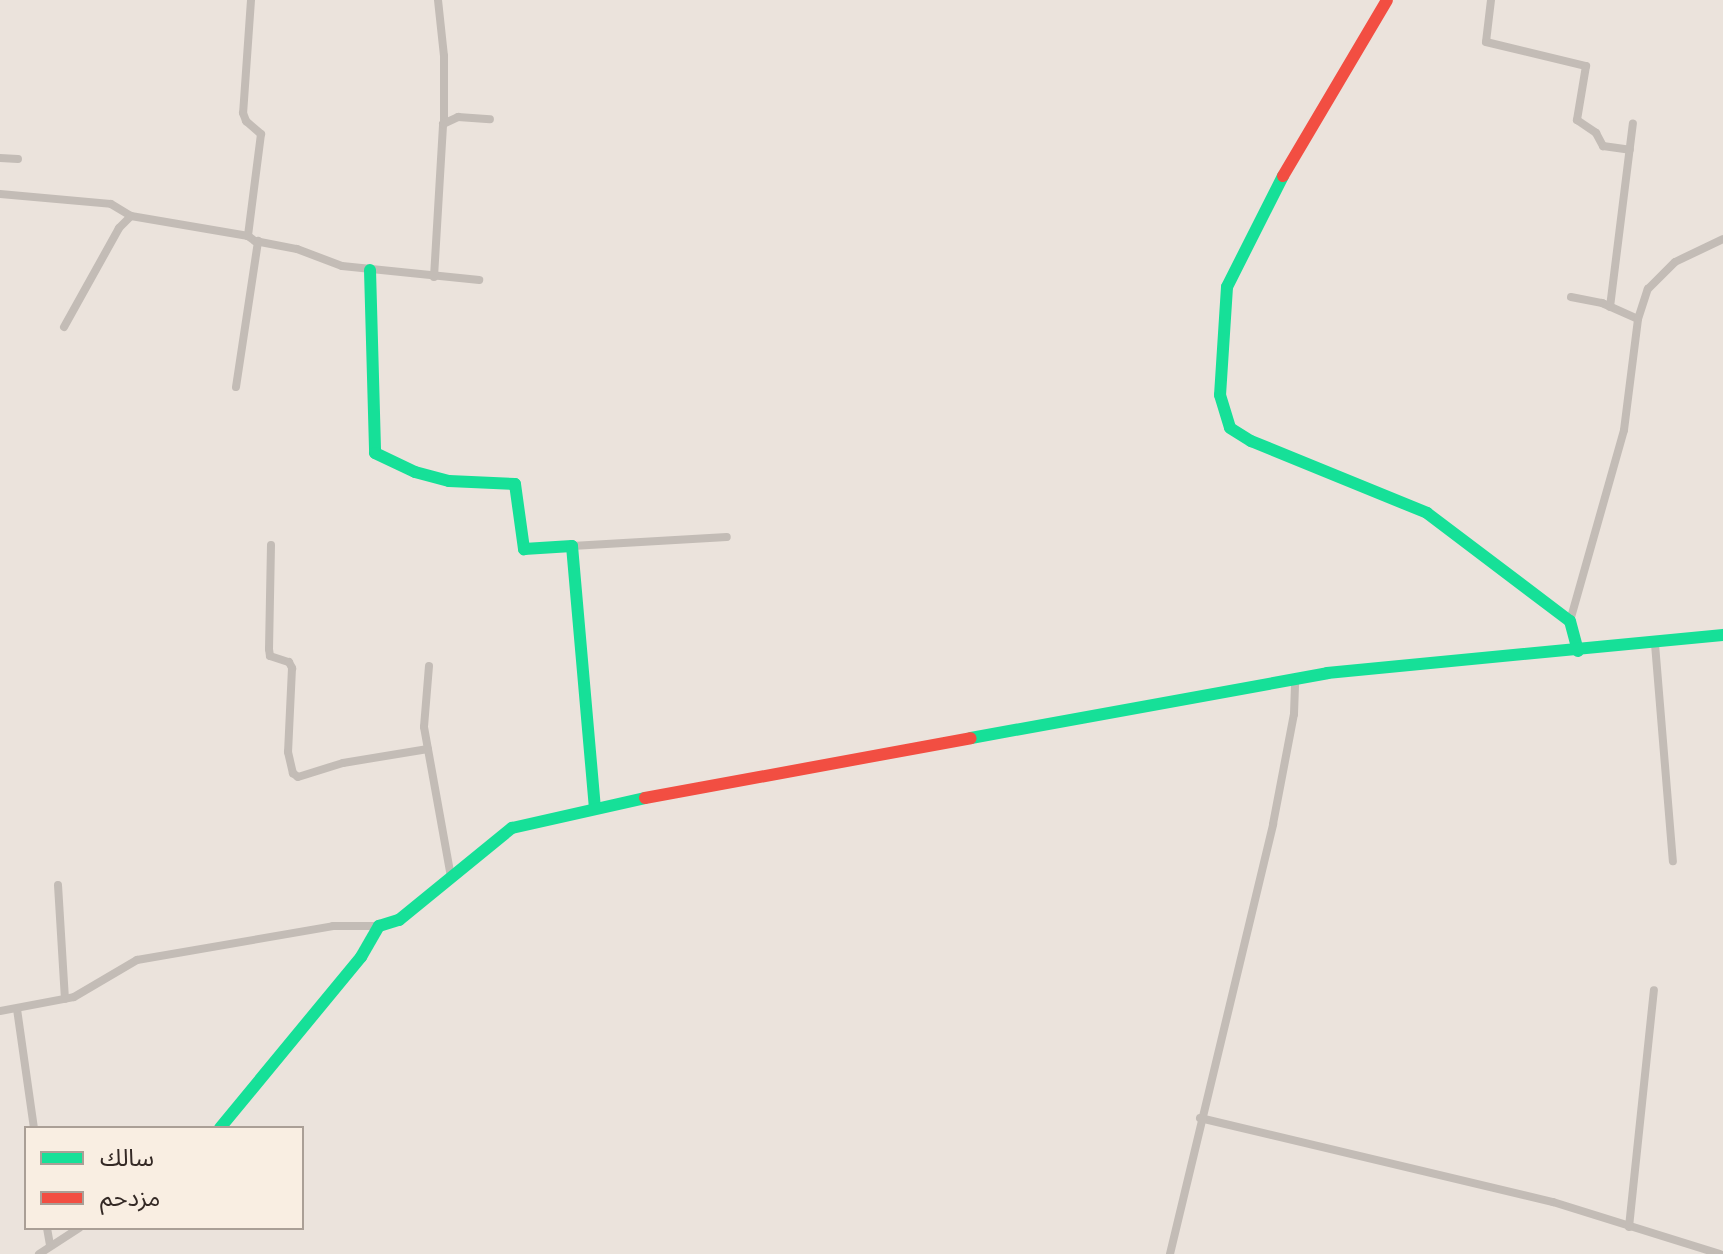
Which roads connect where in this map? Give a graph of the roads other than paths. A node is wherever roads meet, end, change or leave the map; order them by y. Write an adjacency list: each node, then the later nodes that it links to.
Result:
1 (251, 0): 13 (street)
2 (438, 0): 6 (street)
3 (1387, 0): 27 (street)
4 (1491, 0): 8 (street)
5 (490, 119): 6 (street)
6 (444, 123): 17 (street)
7 (1633, 123): 8 (street)
8 (1630, 150): 20 (street)
9 (0, 158): 10 (street)
10 (18, 159)
11 (0, 194): 12 (street)
12 (131, 216): 13 (street); 22 (street)
13 (248, 236): 15 (street)
14 (1723, 239): 21 (street)
15 (258, 241): 16 (street); 23 (street)
16 (370, 270): 17 (street); 26 (street)
17 (434, 277): 18 (street)
18 (479, 280)
19 (1571, 297): 20 (street)
20 (1610, 307): 21 (street)
21 (1638, 319): 27 (street)
22 (64, 327)
23 (236, 387)
24 (727, 537): 26 (street)
25 (271, 545): 33 (street)
26 (572, 546): 34 (street)
27 (1570, 621): 30 (street)
28 (1723, 635): 29 (street)
29 (1655, 644): 30 (street); 35 (street)
30 (1578, 651): 32 (street)
31 (429, 666): 33 (street)
32 (1295, 679): 34 (street); 43 (street)
33 (428, 749): 36 (street)
34 (595, 807): 36 (street)
35 (1673, 861)
36 (451, 877): 38 (street)
37 (58, 885): 40 (street)
38 (379, 926): 40 (street); 45 (street)
39 (1654, 990): 46 (street)
40 (65, 999): 41 (street)
41 (17, 1009): 42 (street); 44 (street)
42 (0, 1011)
43 (1200, 1118): 46 (street); 51 (street)
44 (34, 1126)
45 (222, 1126)
46 (1629, 1227): 52 (street)
47 (47, 1230): 49 (street)
48 (76, 1230): 49 (street)
49 (50, 1245): 50 (street)
50 (39, 1254)
51 (1170, 1254)
52 (1720, 1254)

